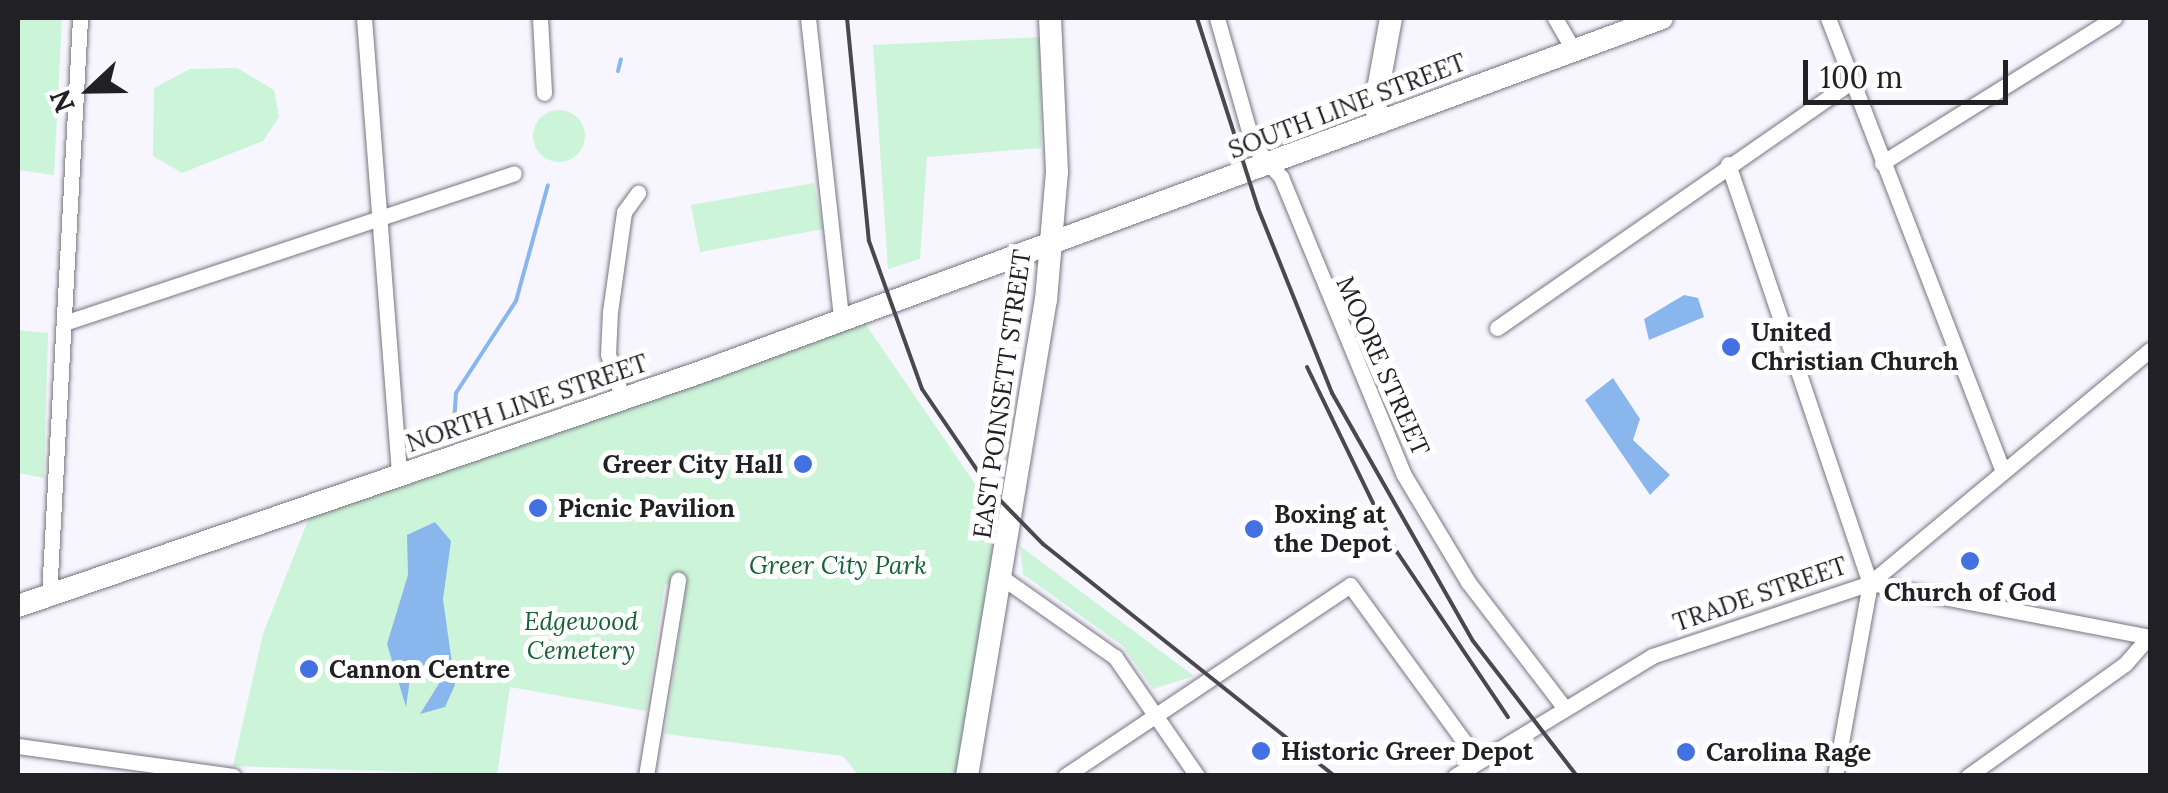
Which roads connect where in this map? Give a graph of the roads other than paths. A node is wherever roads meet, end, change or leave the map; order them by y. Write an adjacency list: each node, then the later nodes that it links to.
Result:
1 (80, 18): 24 (street)
2 (364, 18): 21 (street)
3 (540, 18): 14 (street)
4 (808, 18): 23 (street)
5 (1050, 18): 22 (main road, EAST POINSETT STREET)
6 (1217, 18): 18 (street, MOORE STREET)
7 (1391, 18): 15 (main road)
8 (1555, 18): 12 (street)
9 (1662, 18): 12 (main road, SOUTH LINE STREET)
10 (1828, 18): 13 (street)
11 (2114, 18): 16 (street)
12 (1574, 49): 15 (main road, SOUTH LINE STREET)
13 (1852, 81): 16 (street); 17 (street)
14 (544, 93)
15 (1381, 122): 18 (main road, SOUTH LINE STREET)
16 (1882, 163): 28 (street)
17 (1728, 164): 25 (street); 32 (street)
18 (1274, 165): 22 (main road, SOUTH LINE STREET); 36 (street, MOORE STREET)
19 (514, 173): 21 (street)
20 (638, 193): 27 (street)
21 (378, 215): 24 (street); 29 (street)
22 (1052, 243): 23 (main road, NORTH LINE STREET); 30 (main road, EAST POINSETT STREET)
23 (841, 316): 27 (main road, NORTH LINE STREET)
24 (64, 323): 33 (street)
25 (1496, 328)
26 (2150, 350): 28 (street, TRADE STREET)
27 (623, 400): 29 (main road, NORTH LINE STREET)
28 (2002, 470): 32 (street, TRADE STREET)
29 (399, 478): 33 (main road, NORTH LINE STREET)
30 (1004, 579): 37 (street); 42 (main road, EAST POINSETT STREET)
31 (678, 580): 41 (street)
32 (1870, 582): 35 (street); 36 (street, TRADE STREET); 46 (street)
33 (49, 595): 34 (main road, NORTH LINE STREET)
34 (18, 606)
35 (2150, 636): 47 (street)
36 (1563, 706): 39 (street, TRADE STREET)
37 (1156, 711): 39 (street); 43 (street); 44 (street)
38 (18, 746): 40 (street)
39 (1477, 759): 45 (street, TRADE STREET)
40 (234, 776)
41 (646, 776)
42 (968, 776)
43 (1065, 776)
44 (1197, 776)
45 (1455, 776)
46 (1835, 776)
47 (1968, 776)

